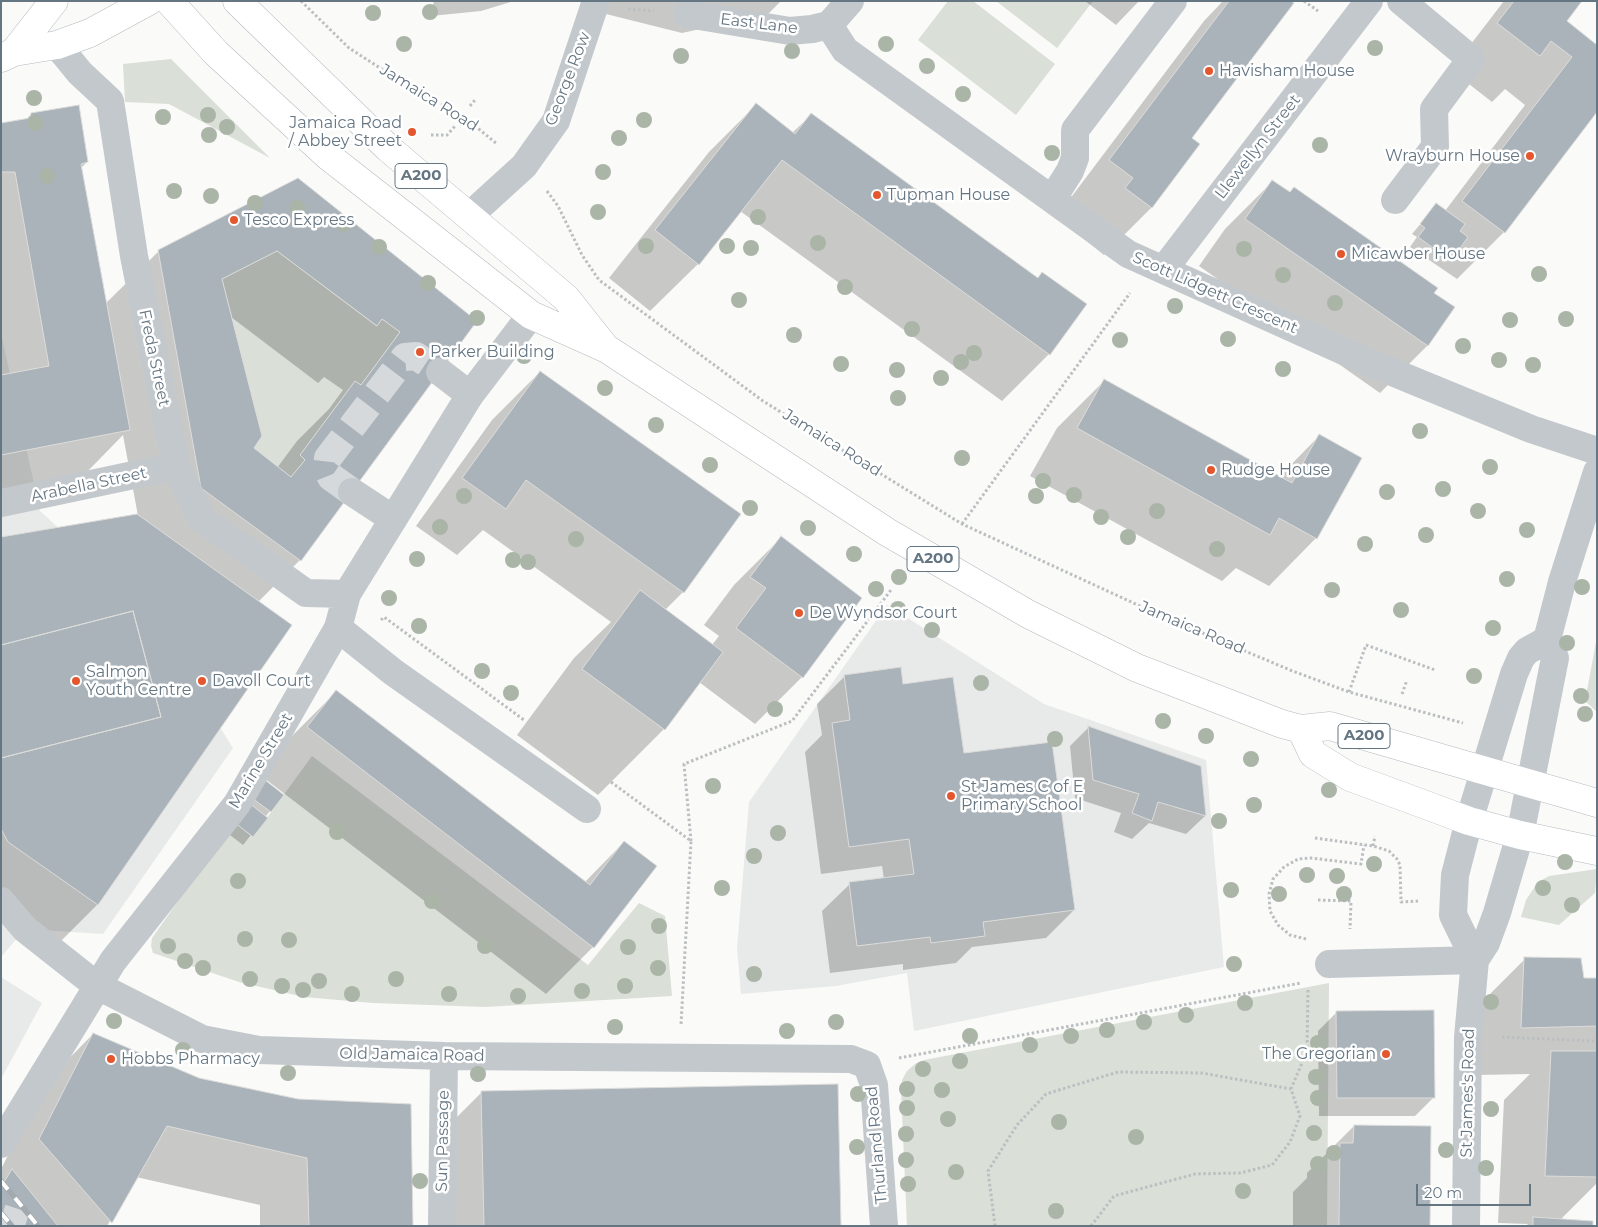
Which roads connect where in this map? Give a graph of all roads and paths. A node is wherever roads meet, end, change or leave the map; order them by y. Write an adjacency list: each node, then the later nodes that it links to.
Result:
1 (54, 1): 14 (main road)
2 (149, 1): 13 (main road)
3 (169, 1): 24 (main road, A200)
4 (237, 1): 22 (main road, A200)
5 (301, 1): 19 (path, Jamaica Road)
6 (850, 1): 12 (street)
7 (1173, 1): 20 (street)
8 (1369, 1): 23 (street, Llewellyn Street)
9 (1402, 1): 21 (street)
10 (595, 4): 11 (path); 19 (street, George Row)
11 (687, 14): 12 (street, East Lane)
12 (828, 25): 20 (street, Scott Lidgett Crescent)
13 (57, 45): 14 (main road); 29 (street, Freda Street)
14 (7, 55)
15 (475, 100): 16 (path)
16 (470, 106)
17 (456, 125): 18 (path)
18 (431, 136)
19 (524, 166): 22 (street, George Row); 34 (path, Jamaica Road)
20 (1053, 198): 23 (street, Scott Lidgett Crescent)
21 (1395, 200)
22 (468, 216): 25 (main road, A200)
23 (1158, 266): 28 (street, Scott Lidgett Crescent); 34 (path)
24 (531, 315): 25 (main road, A200); 27 (street, Marine Street)
25 (607, 350): 44 (main road, A200)
26 (440, 372): 27 (street)
27 (470, 395): 33 (street, Marine Street)
28 (1597, 450)
29 (176, 466): 32 (street, Arabella Street); 36 (street, Freda Street)
30 (1597, 472): 38 (street)
31 (352, 492): 33 (street)
32 (1, 503)
33 (392, 520): 36 (street, Marine Street)
34 (962, 524): 41 (path, Jamaica Road)
35 (891, 590): 53 (path)
36 (347, 594): 37 (street, Marine Street)
37 (338, 628): 48 (street); 64 (street, Marine Street)
38 (1547, 640): 45 (street); 46 (street, St James's Road)
39 (1435, 670): 41 (path)
40 (1407, 680): 42 (path)
41 (1349, 692): 43 (path, Jamaica Road)
42 (1402, 694)
43 (1471, 726)
44 (1301, 729): 45 (main road, A200); 49 (main road, A200)
45 (1485, 771): 46 (main road, A200); 49 (street)
46 (1531, 783): 47 (main road, A200); 50 (street, St James's Road)
47 (1597, 803)
48 (587, 809)
49 (1469, 821): 50 (main road, A200); 62 (street)
50 (1520, 835): 56 (main road, A200); 62 (street, St James's Road)
51 (1375, 836): 55 (path)
52 (1315, 838): 54 (path)
53 (692, 841)
54 (1364, 845): 55 (path); 61 (path)
55 (1372, 846): 59 (path)
56 (1597, 851)
57 (1318, 900): 60 (path)
58 (1, 901): 64 (street, Old Jamaica Road)
59 (1418, 901)
60 (1350, 935)
61 (1312, 939)
62 (1475, 960): 63 (street); 65 (street, St James's Road)
63 (1329, 964)
64 (96, 985): 67 (street, Old Jamaica Road); 70 (street, Marine Street)
65 (1468, 1037): 66 (path); 75 (street, St James's Road)
66 (1594, 1040)
67 (444, 1056): 68 (street, Old Jamaica Road); 71 (street, Sun Passage)
68 (867, 1065): 69 (path); 72 (street, Thurland Road)
69 (1291, 1089): 73 (path); 74 (path)
70 (1, 1144)
71 (442, 1226)
72 (884, 1226)
73 (995, 1226)
74 (1091, 1226)
75 (1466, 1226)

